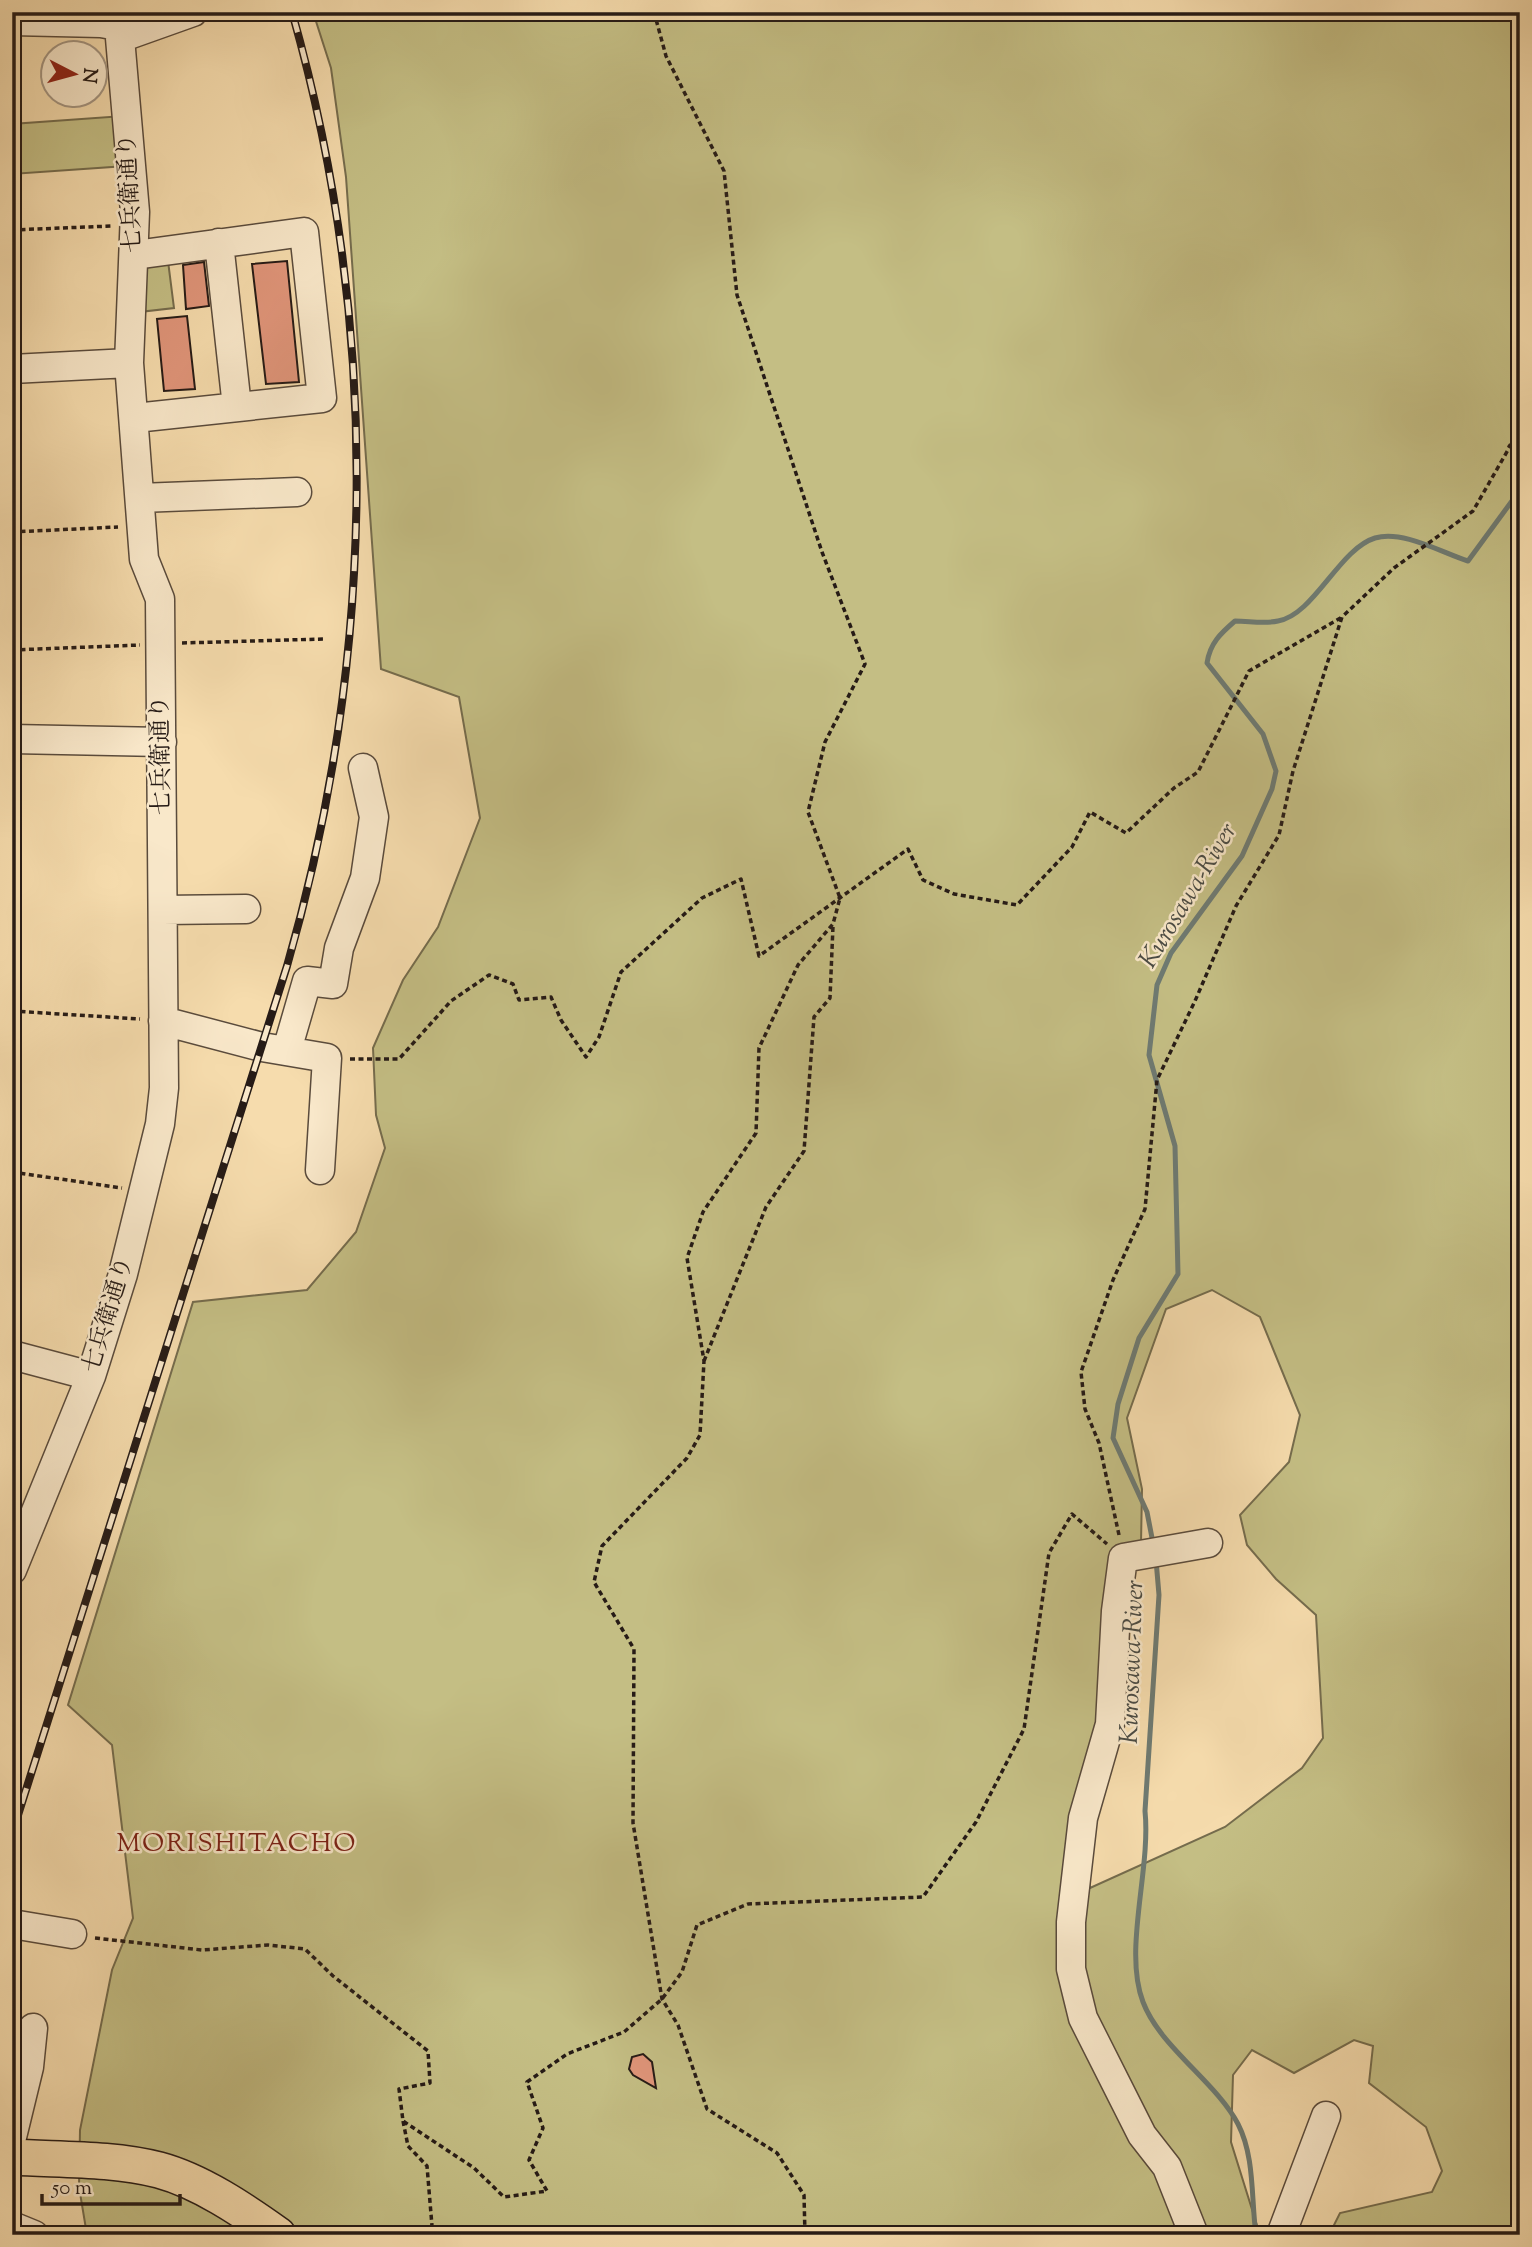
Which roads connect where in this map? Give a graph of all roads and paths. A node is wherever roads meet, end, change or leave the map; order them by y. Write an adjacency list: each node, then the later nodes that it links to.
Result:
1 (193, 12): 4 (street)
2 (654, 12): 23 (path)
3 (12, 21): 4 (street)
4 (120, 38): 5 (street, 七兵衛通り)
5 (135, 224): 6 (path); 8 (street, 七兵衛通り)
6 (12, 230)
7 (219, 243): 8 (street); 11 (street); 11 (street)
8 (135, 255): 9 (street, 七兵衛通り)
9 (129, 363): 10 (street); 12 (street, 七兵衛通り)
10 (12, 369)
11 (237, 407): 12 (street)
12 (135, 418): 17 (street, 七兵衛通り)
13 (1520, 429): 14 (path)
14 (1508, 445): 15 (path); 19 (path)
15 (1520, 454)
16 (297, 492): 17 (street)
17 (141, 512): 18 (path); 21 (street, 七兵衛通り)
18 (12, 532)
19 (1342, 617): 23 (path); 38 (path)
20 (12, 739): 21 (street)
21 (162, 742): 25 (street, 七兵衛通り)
22 (363, 768): 29 (street)
23 (840, 898): 26 (path); 30 (path)
24 (246, 909): 25 (street)
25 (163, 910): 28 (street, 七兵衛通り)
26 (833, 924): 35 (path); 35 (path)
27 (12, 1011): 28 (path)
28 (163, 1021): 29 (street); 33 (street, 七兵衛通り)
29 (287, 1050): 30 (street)
30 (327, 1058): 31 (street)
31 (320, 1170)
32 (12, 1172): 33 (path)
33 (145, 1192): 36 (street, 七兵衛通り)
34 (12, 1355): 36 (street)
35 (704, 1361): 42 (path)
36 (91, 1376): 39 (street, 七兵衛通り)
37 (1208, 1543): 38 (street)
38 (1145, 1553): 42 (path); 53 (street)
39 (12, 1570)
40 (12, 1924): 41 (street)
41 (72, 1934): 45 (path)
42 (662, 1999): 45 (path); 52 (path)
43 (33, 2028): 46 (street)
44 (1326, 2116): 54 (street)
45 (403, 2121): 51 (path)
46 (12, 2137)
47 (12, 2157): 50 (main road)
48 (12, 2225): 49 (street)
49 (34, 2235)
50 (278, 2235)
51 (437, 2235)
52 (805, 2235)
53 (1194, 2235)
54 (1281, 2235)

